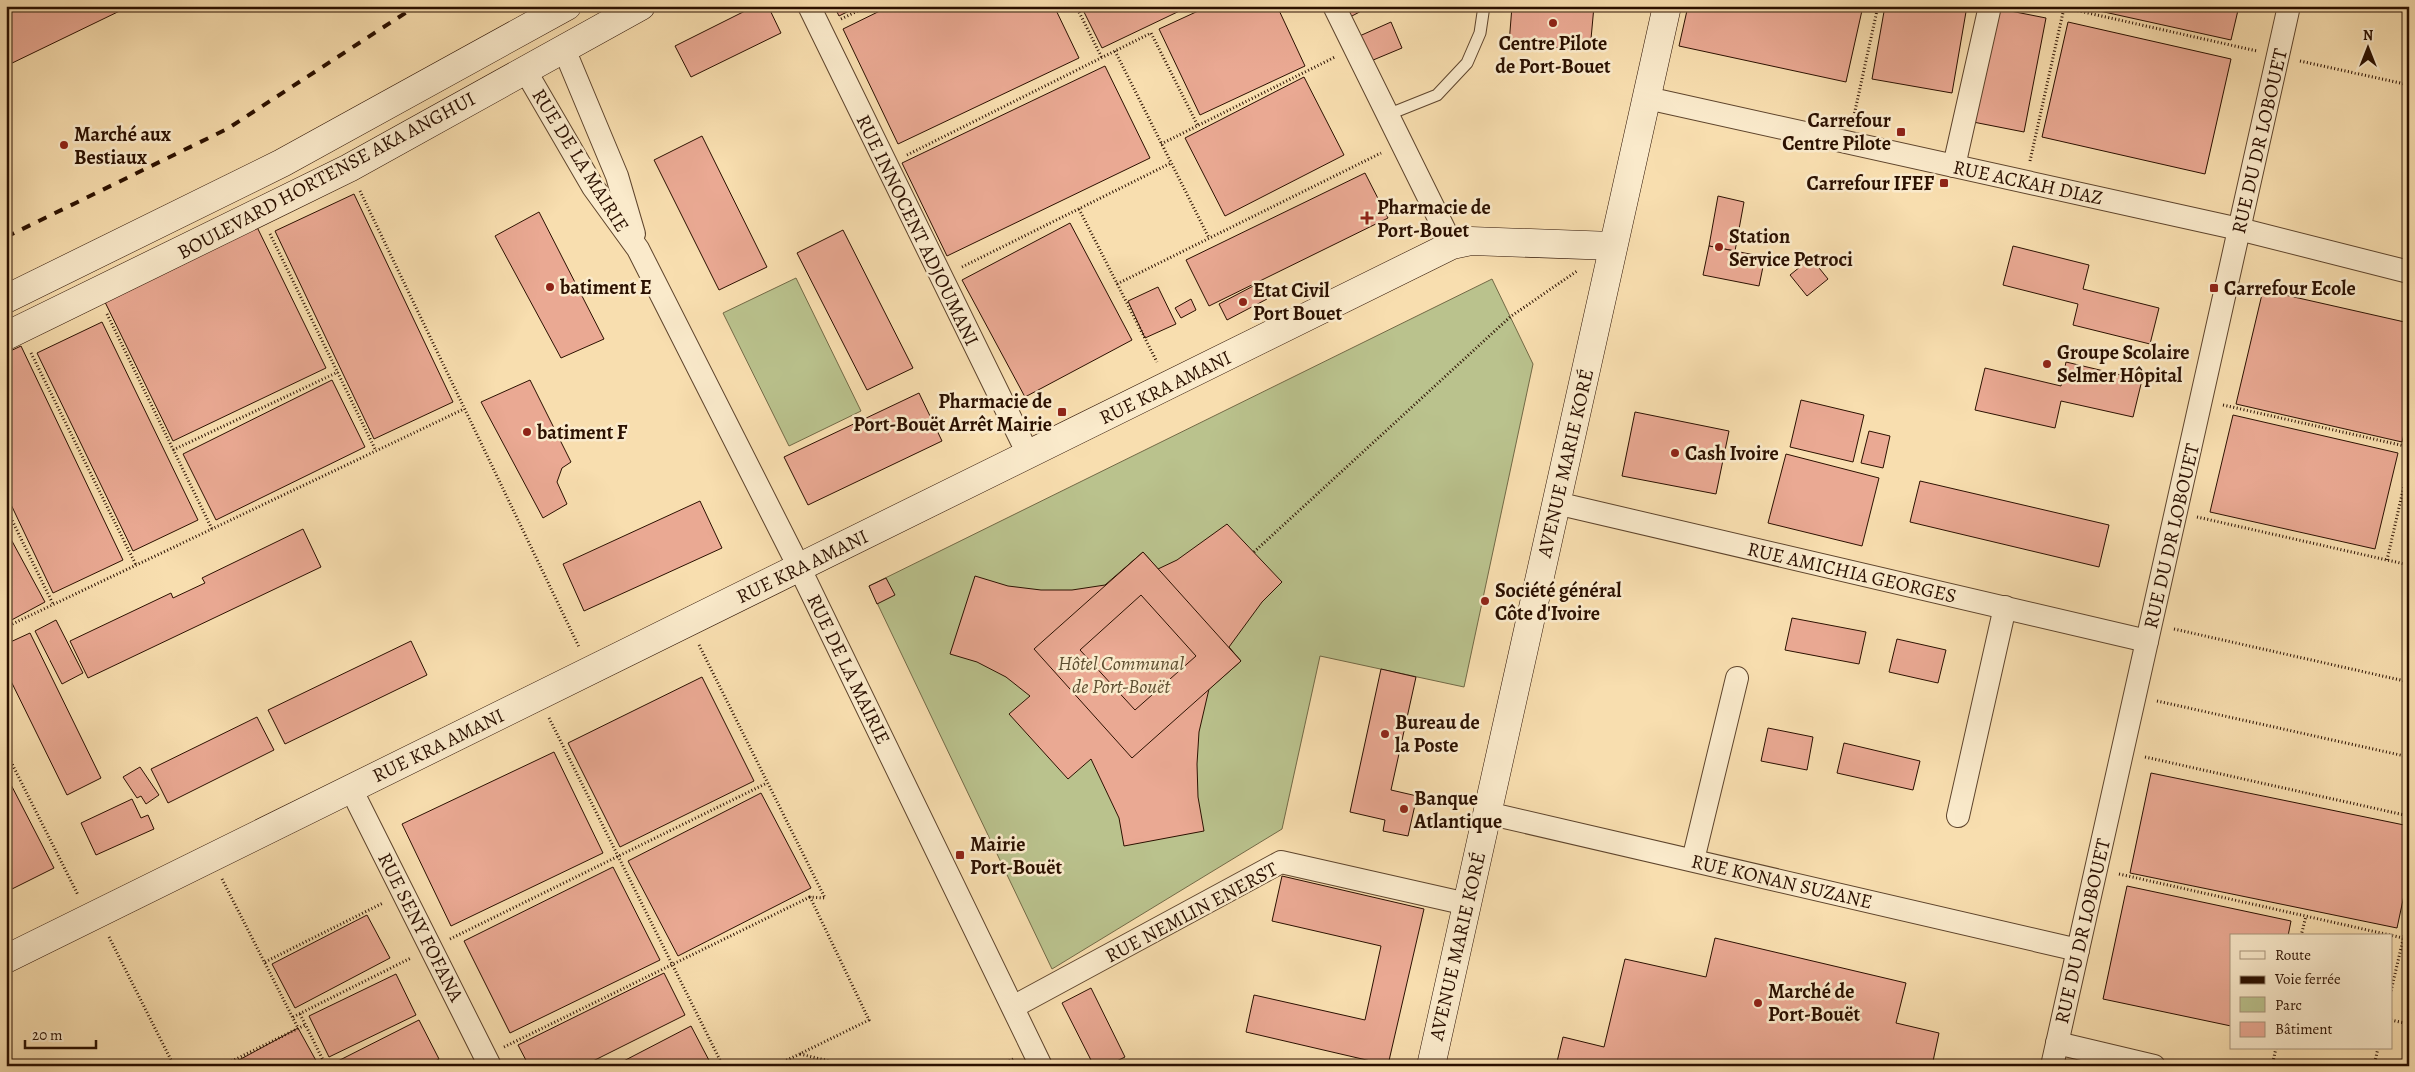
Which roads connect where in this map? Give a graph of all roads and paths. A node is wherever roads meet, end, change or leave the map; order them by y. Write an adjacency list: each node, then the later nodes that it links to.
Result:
1 (567, 6): 45 (main road, BOULEVARD HORTENSE AKA ANGHUI)
2 (642, 6): 16 (main road, BOULEVARD HORTENSE AKA ANGHUI)
3 (809, 6): 14 (street, RUE INNOCENT ADJOUMANI)
4 (868, 6): 14 (path)
5 (1076, 6): 19 (path)
6 (1334, 6): 15 (street)
7 (1484, 6): 23 (lane)
8 (1667, 6): 22 (main road, AVENUE MARIE KORÉ)
9 (1878, 6): 25 (path)
10 (1990, 6): 30 (street)
11 (2057, 6): 13 (path)
12 (2289, 6): 18 (street, RUE DU DR LOBOUET)
13 (2064, 8): 18 (path); 32 (path)
14 (820, 30): 29 (street, RUE INNOCENT ADJOUMANI)
15 (1354, 48): 23 (street); 24 (path)
16 (564, 49): 20 (main road, BOULEVARD HORTENSE AKA ANGHUI); 39 (street, RUE DE LA MAIRIE)
17 (1115, 52): 19 (path); 24 (path); 27 (path)
18 (2278, 56): 21 (path); 35 (street, RUE DU DR LOBOUET)
19 (1102, 58): 29 (path)
20 (525, 70): 31 (main road, BOULEVARD HORTENSE AKA ANGHUI); 39 (street, RUE DE LA MAIRIE)
21 (2409, 85)
22 (1647, 98): 25 (street, RUE ACKAH DIAZ); 38 (main road, AVENUE MARIE KORÉ)
23 (1387, 115): 26 (street)
24 (1198, 126): 27 (path)
25 (1848, 142): 30 (street, RUE ACKAH DIAZ)
26 (1401, 143): 36 (path); 37 (street)
27 (1162, 144): 28 (path)
28 (1171, 163): 33 (path); 36 (path)
29 (887, 165): 42 (street, RUE INNOCENT ADJOUMANI)
30 (1954, 166): 32 (street, RUE ACKAH DIAZ)
31 (349, 168): 34 (main road, BOULEVARD HORTENSE AKA ANGHUI); 50 (path)
32 (2025, 182): 35 (street, RUE ACKAH DIAZ)
33 (1079, 208): 42 (path); 43 (path)
34 (260, 213): 44 (main road, BOULEVARD HORTENSE AKA ANGHUI); 47 (path)
35 (2239, 229): 41 (street, RUE ACKAH DIAZ); 49 (street, RUE DU DR LOBOUET)
36 (1209, 238): 43 (path)
37 (1452, 245): 38 (main road, RUE KRA AMANI); 48 (main road, RUE KRA AMANI)
38 (1613, 246): 56 (main road, AVENUE MARIE KORÉ)
39 (638, 249): 64 (street, RUE DE LA MAIRIE)
40 (1582, 268): 60 (path)
41 (2409, 272)
42 (941, 277): 54 (street, RUE INNOCENT ADJOUMANI)
43 (1117, 284): 48 (path)
44 (96, 293): 46 (main road, BOULEVARD HORTENSE AKA ANGHUI); 52 (path)
45 (6, 299)
46 (13, 332): 63 (path)
47 (338, 372): 52 (path); 53 (path)
48 (1168, 385): 54 (main road, RUE KRA AMANI)
49 (2201, 400): 51 (path); 58 (street, RUE DU DR LOBOUET)
50 (464, 409): 53 (path); 70 (path)
51 (2409, 447)
52 (173, 450): 59 (path)
53 (376, 451): 59 (path)
54 (1028, 454): 64 (main road, RUE KRA AMANI)
55 (2409, 464): 61 (path)
56 (1556, 503): 66 (street, RUE AMICHIA GEORGES); 81 (main road, AVENUE MARIE KORÉ)
57 (6, 508): 65 (path)
58 (2176, 512): 61 (path); 69 (street, RUE DU DR LOBOUET)
59 (212, 529): 63 (path)
60 (1254, 552)
61 (2387, 560): 62 (path)
62 (2409, 564)
63 (136, 565): 65 (path)
64 (799, 568): 67 (main road, RUE KRA AMANI); 104 (street, RUE DE LA MAIRIE)
65 (53, 604): 68 (path)
66 (2005, 607): 69 (street, RUE AMICHIA GEORGES); 82 (street)
67 (687, 622): 70 (main road, RUE KRA AMANI); 79 (path)
68 (6, 627)
69 (2149, 632): 72 (path); 74 (street, RUE DU DR LOBOUET)
70 (591, 670): 73 (main road, RUE KRA AMANI)
71 (1737, 678): 86 (street)
72 (2409, 682)
73 (538, 696): 80 (main road, RUE KRA AMANI); 84 (path)
74 (2135, 696): 76 (street, RUE DU DR LOBOUET); 77 (path)
75 (6, 752): 78 (path)
76 (2122, 752): 83 (path); 87 (street, RUE DU DR LOBOUET)
77 (2409, 757)
78 (8, 760): 92 (path)
79 (767, 783): 84 (path); 89 (path)
80 (351, 788): 85 (main road, RUE KRA AMANI); 88 (street, RUE SENY FOFANA)
81 (1487, 813): 86 (street, RUE KONAN SUZANE); 90 (main road, AVENUE MARIE KORÉ)
82 (1958, 816)
83 (2409, 816)
84 (618, 856): 98 (path); 102 (path)
85 (212, 858): 92 (main road, RUE KRA AMANI); 101 (path)
86 (1693, 860): 99 (street, RUE KONAN SUZANE)
87 (2096, 869): 93 (path); 99 (street, RUE DU DR LOBOUET)
88 (403, 893): 98 (street, RUE SENY FOFANA); 101 (path)
89 (810, 896): 102 (path); 114 (path)
90 (1466, 904): 104 (street, RUE NEMLIN ENERST); 123 (main road, AVENUE MARIE KORÉ)
91 (2409, 914): 97 (path)
92 (94, 916): 100 (main road, RUE KRA AMANI); 116 (path)
93 (2306, 916): 94 (path); 95 (path)
94 (2302, 934)
95 (2385, 934)
96 (2392, 936): 97 (path)
97 (2403, 938): 103 (path)
98 (430, 948): 105 (path); 115 (street, RUE SENY FOFANA)
99 (2078, 950): 111 (street, RUE DU DR LOBOUET)
100 (6, 959)
101 (265, 962): 106 (path)
102 (673, 964): 115 (path); 119 (path)
103 (2392, 987)
104 (1013, 1007): 122 (street, RUE DE LA MAIRIE)
105 (300, 1014): 106 (path); 109 (path)
106 (293, 1017): 110 (path)
107 (2392, 1020): 108 (path)
108 (2409, 1024)
109 (305, 1025): 110 (path); 118 (path)
110 (298, 1028): 117 (path)
111 (2057, 1043): 124 (street, RUE DU DR LOBOUET); 125 (street)
112 (2276, 1050): 126 (path)
113 (2378, 1050): 127 (path)
114 (800, 1054): 120 (path); 121 (path)
115 (488, 1061)
116 (174, 1066)
117 (222, 1066)
118 (326, 1066)
119 (723, 1066)
120 (776, 1066)
121 (849, 1066)
122 (1041, 1066)
123 (1430, 1066)
124 (2052, 1066)
125 (2154, 1066)
126 (2272, 1066)
127 (2374, 1066)

